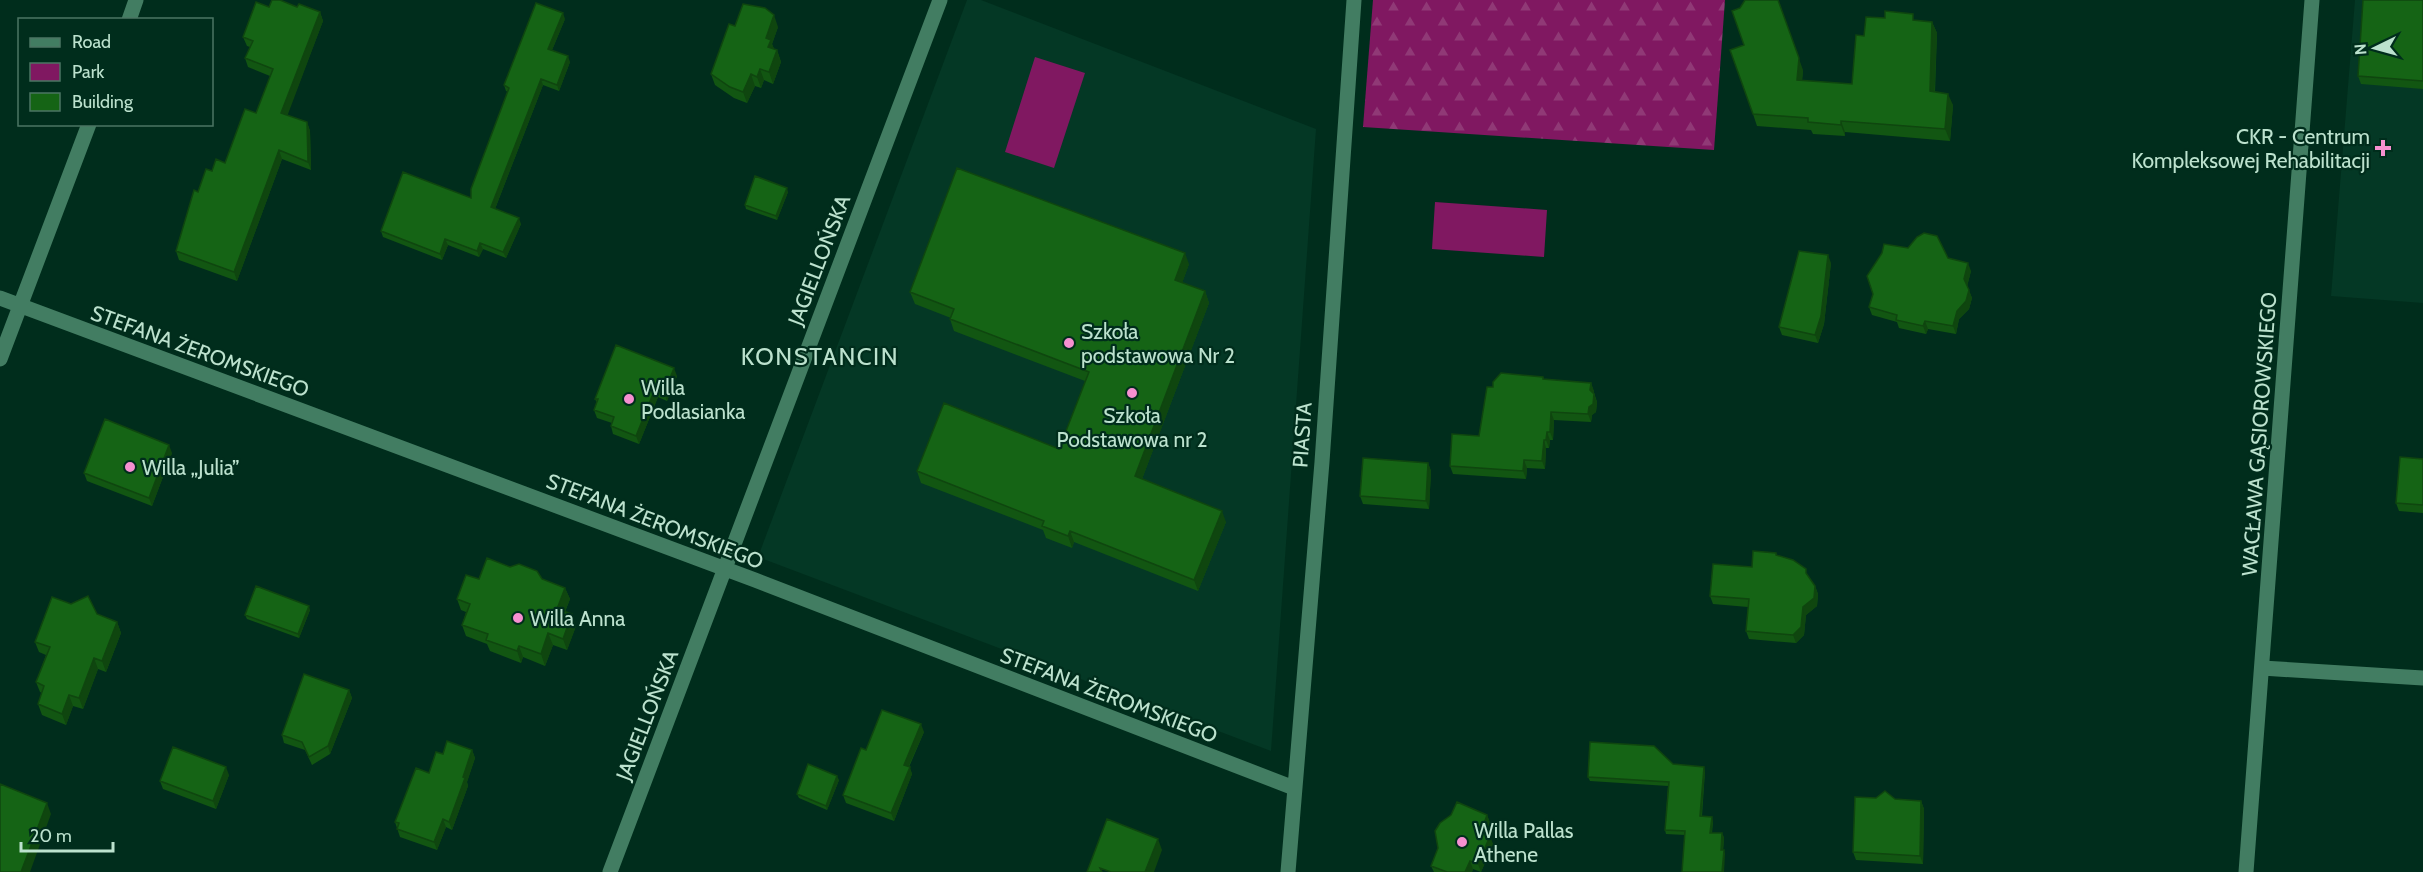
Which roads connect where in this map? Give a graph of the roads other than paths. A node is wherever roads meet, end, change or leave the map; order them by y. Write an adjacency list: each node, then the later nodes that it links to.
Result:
1 (136, 0): 5 (street)
2 (940, 0): 10 (street, JAGIELLOŃSKA)
3 (1354, 0): 13 (street, PIASTA)
4 (2312, 0): 11 (street, WACŁAWA GĄSIOROWSKIEGO)
5 (130, 18)
6 (87, 126): 8 (street)
7 (0, 298): 8 (street, STEFANA ŻEROMSKIEGO)
8 (20, 306): 9 (street); 10 (street, STEFANA ŻEROMSKIEGO)
9 (0, 359)
10 (726, 570): 13 (street, STEFANA ŻEROMSKIEGO); 14 (street, JAGIELLOŃSKA)
11 (2262, 668): 12 (street); 16 (street, WACŁAWA GĄSIOROWSKIEGO)
12 (2423, 678)
13 (1294, 788): 15 (street, PIASTA)
14 (610, 872)
15 (1288, 872)
16 (2246, 872)

